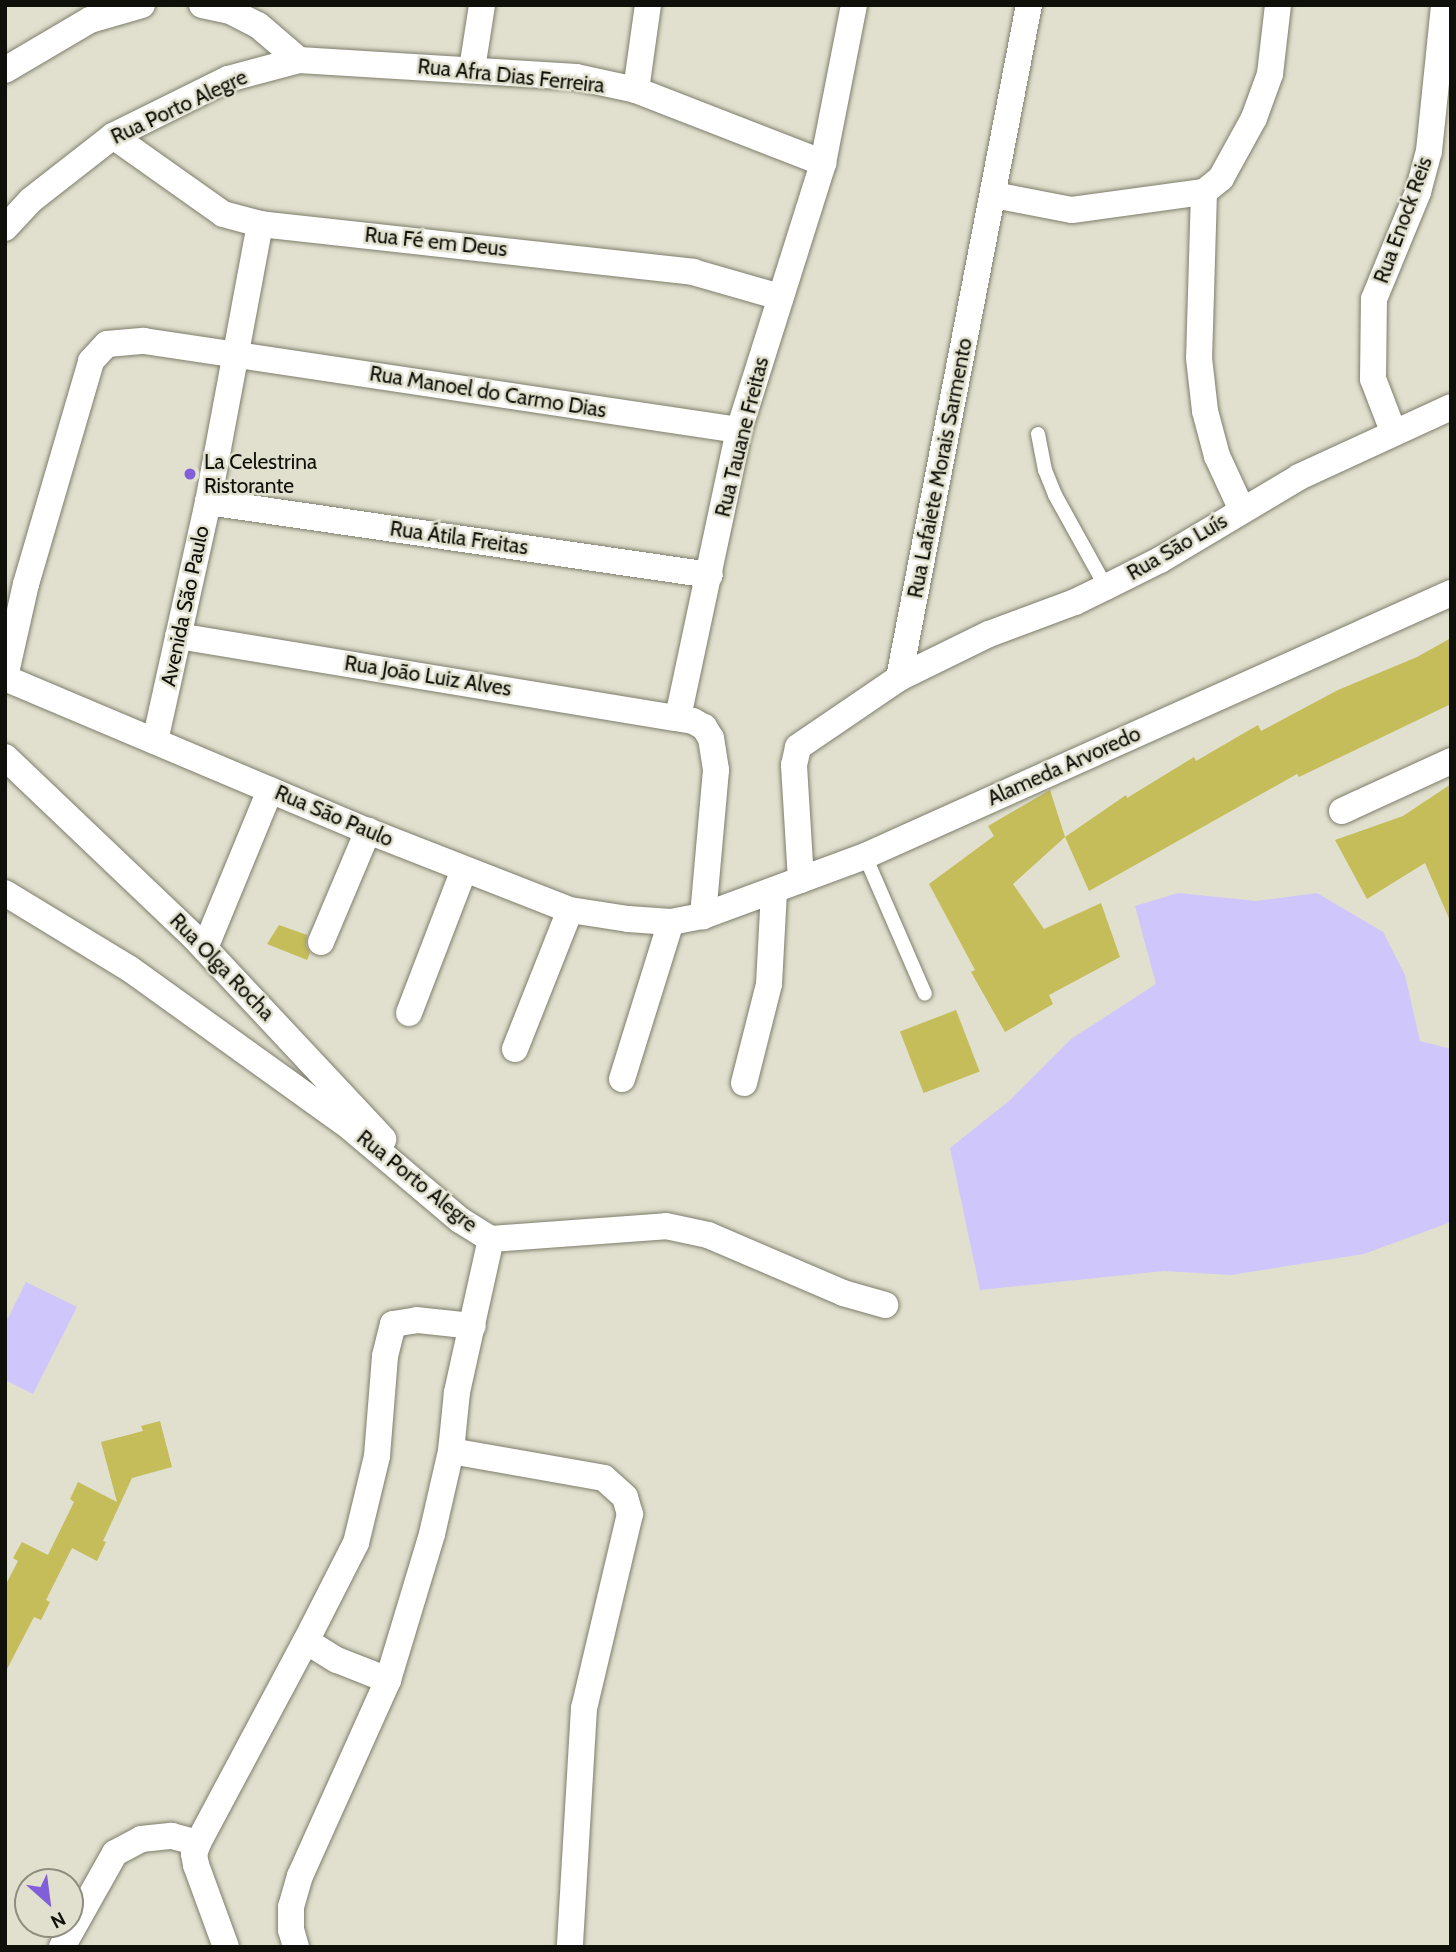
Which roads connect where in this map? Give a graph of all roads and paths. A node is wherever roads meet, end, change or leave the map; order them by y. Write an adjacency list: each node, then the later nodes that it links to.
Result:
1 (142, 5): 9 (street)
2 (202, 5): 10 (street)
3 (482, 5): 11 (street)
4 (648, 5): 13 (street)
5 (854, 5): 15 (street, Rua Tauane Freitas)
6 (1029, 5): 17 (street, Rua Lafaiete Morais Sarmento)
7 (1278, 5): 16 (street)
8 (1444, 5): 24 (street, Rua Enock Reis)
9 (114, 8): 12 (street)
10 (299, 60): 11 (street, Rua Afra Dias Ferreira); 14 (street, Rua Porto Alegre)
11 (472, 69): 13 (street, Rua Afra Dias Ferreira)
12 (5, 70)
13 (636, 90): 15 (street, Rua Afra Dias Ferreira)
14 (113, 136): 18 (street, Rua Fé em Deus); 19 (street, Rua Porto Alegre)
15 (823, 163): 20 (street, Rua Tauane Freitas)
16 (1204, 192): 17 (street); 27 (street)
17 (994, 195): 33 (street, Rua Lafaiete Morais Sarmento)
18 (260, 224): 20 (street, Rua Fé em Deus); 21 (street, Avenida São Paulo)
19 (5, 228)
20 (780, 298): 23 (street, Rua Tauane Freitas)
21 (236, 354): 23 (street, Rua Manoel do Carmo Dias); 26 (street, Avenida São Paulo); 32 (street)
22 (1451, 407): 24 (street, Rua São Luís)
23 (740, 430): 28 (street, Rua Tauane Freitas)
24 (1393, 432): 27 (street, Rua São Luís)
25 (1038, 434): 29 (lane)
26 (208, 502): 28 (street, Rua Átila Freitas); 31 (street, Avenida São Paulo)
27 (1242, 510): 29 (street, Rua São Luís)
28 (710, 575): 34 (street, Rua Tauane Freitas)
29 (1106, 587): 33 (street, Rua São Luís)
30 (1451, 593): 41 (street, Alameda Arvoredo)
31 (178, 636): 34 (street, Rua João Luiz Alves); 35 (street, Avenida São Paulo)
32 (5, 678): 35 (street, Rua São Paulo)
33 (899, 678): 43 (street)
34 (678, 717): 47 (street)
35 (155, 741): 38 (street, Rua São Paulo)
36 (5, 757): 50 (street, Rua Olga Rocha)
37 (1451, 761): 39 (street)
38 (270, 790): 40 (street, Rua São Paulo); 50 (street)
39 (1342, 811)
40 (368, 831): 42 (street, Rua São Paulo); 49 (street)
41 (865, 856): 43 (street, Alameda Arvoredo); 51 (lane)
42 (464, 870): 46 (street, Rua São Paulo); 52 (street)
43 (802, 880): 44 (street, Alameda Arvoredo)
44 (774, 891): 47 (street, Alameda Arvoredo); 55 (street)
45 (5, 894): 56 (street, Rua Porto Alegre)
46 (570, 910): 48 (street, Rua São Paulo); 53 (street)
47 (703, 916): 48 (street, Alameda Arvoredo)
48 (671, 922): 54 (street)
49 (321, 942)
50 (205, 948): 56 (street, Rua Olga Rocha)
51 (925, 993)
52 (409, 1013)
53 (515, 1049)
54 (622, 1079)
55 (744, 1083)
56 (425, 1190): 57 (street, Rua Porto Alegre)
57 (491, 1239): 58 (street, Rua Porto Alegre); 59 (street)
58 (884, 1305)
59 (472, 1326): 60 (street); 61 (street)
60 (451, 1451): 62 (street); 67 (street)
61 (306, 1641): 62 (street); 63 (street)
62 (388, 1679): 66 (street)
63 (198, 1843): 64 (street); 65 (street)
64 (61, 1947)
65 (226, 1947)
66 (296, 1947)
67 (570, 1947)

